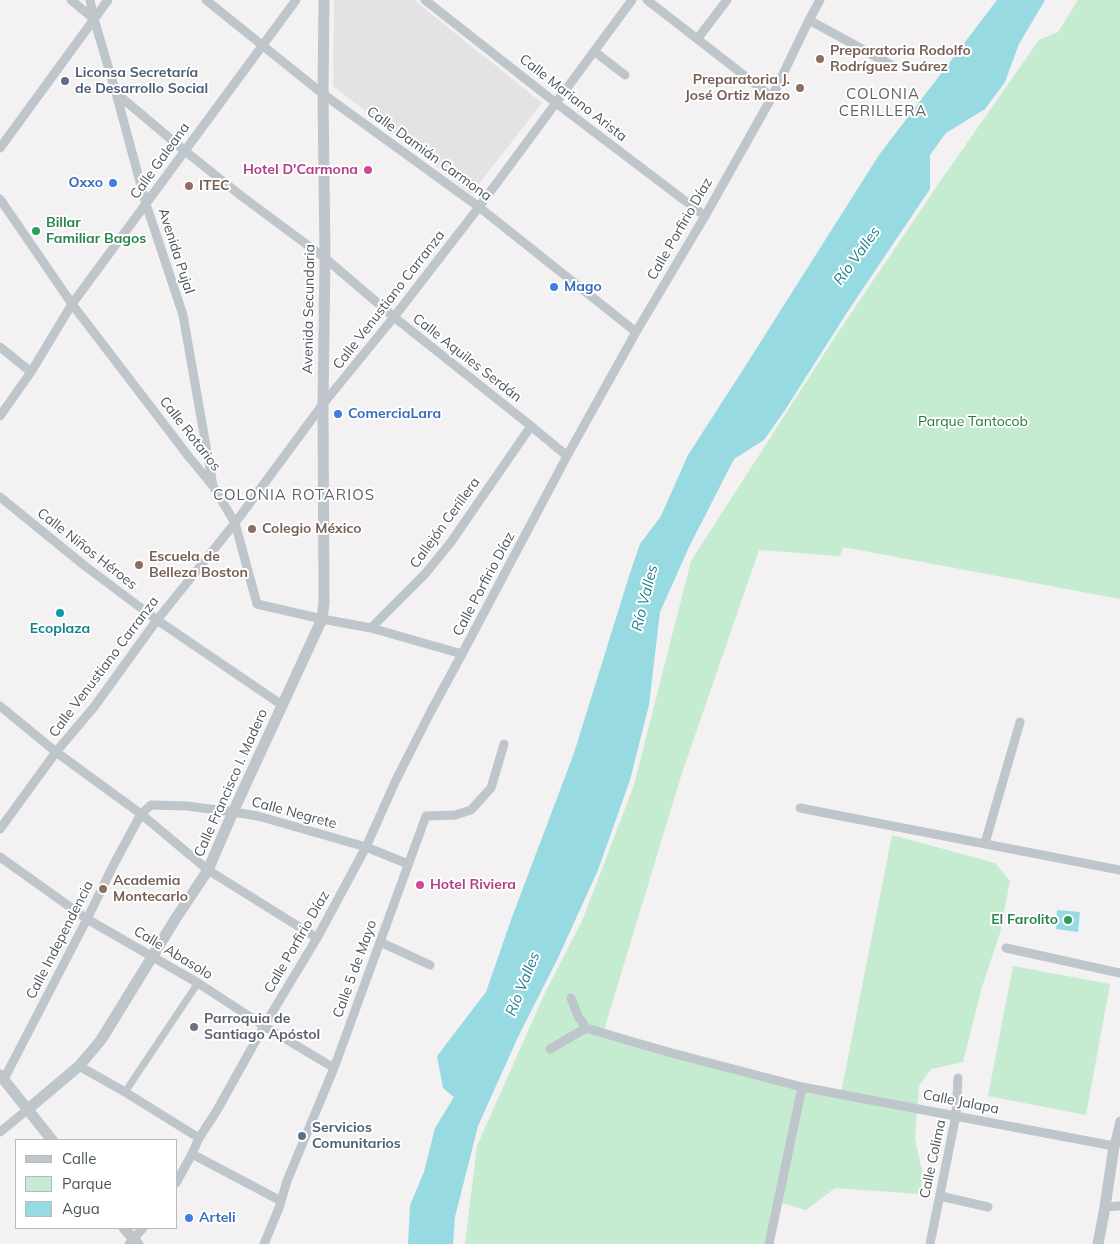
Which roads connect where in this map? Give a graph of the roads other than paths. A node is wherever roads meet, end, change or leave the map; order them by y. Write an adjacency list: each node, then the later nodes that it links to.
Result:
1 (72, 0): 12 (street)
2 (90, 0): 12 (street, Avenida Pujal)
3 (108, 0): 12 (street)
4 (206, 0): 15 (street, Calle Damián Carmona)
5 (296, 0): 15 (street, Calle Galeana)
6 (324, 0): 20 (street, Avenida Secundaria)
7 (425, 0): 22 (street, Calle Mariano Arista)
8 (632, 0): 16 (street, Calle Venustiano Carranza)
9 (647, 0): 14 (street)
10 (727, 0): 14 (street)
11 (820, 0): 13 (street, Calle Porfirio Díaz)
12 (94, 19): 19 (street, Avenida Pujal); 23 (street)
13 (809, 20): 17 (street); 21 (street, Calle Porfirio Díaz)
14 (698, 38): 21 (street)
15 (262, 46): 20 (street, Calle Damián Carmona); 24 (street, Calle Galeana)
16 (595, 52): 18 (street); 22 (street, Calle Venustiano Carranza)
17 (893, 66)
18 (625, 76)
19 (116, 94): 24 (street, Calle Aquiles Serdán); 26 (street, Avenida Pujal)
20 (323, 94): 27 (street, Calle Damián Carmona); 29 (street, Avenida Secundaria)
21 (772, 97): 28 (street, Calle Porfirio Díaz)
22 (556, 103): 27 (street, Calle Venustiano Carranza); 28 (street, Calle Mariano Arista)
23 (0, 148)
24 (185, 151): 26 (street, Calle Galeana); 29 (street, Calle Aquiles Serdán)
25 (0, 199): 30 (street, Calle Rotarios)
26 (146, 204): 30 (street, Calle Galeana); 39 (street, Avenida Pujal)
27 (479, 207): 31 (street, Calle Venustiano Carranza); 32 (street, Calle Damián Carmona)
28 (705, 216): 32 (street, Calle Porfirio Díaz)
29 (325, 258): 31 (street, Calle Aquiles Serdán); 35 (street, Avenida Secundaria)
30 (72, 304): 34 (street, Calle Galeana); 39 (street, Calle Rotarios)
31 (394, 317): 35 (street, Calle Venustiano Carranza); 37 (street, Calle Aquiles Serdán)
32 (636, 332): 38 (street, Calle Porfirio Díaz)
33 (0, 347): 34 (street)
34 (31, 372): 36 (street, Calle Galeana)
35 (323, 404): 41 (street, Calle Venustiano Carranza); 42 (street, Avenida Secundaria)
36 (2, 410)
37 (531, 426): 38 (street, Calle Aquiles Serdán); 44 (street, Callejón Cerillera)
38 (567, 456): 45 (street, Calle Porfirio Díaz)
39 (213, 486): 41 (street, Calle Rotarios)
40 (0, 497): 43 (street, Calle Niños Héroes)
41 (235, 523): 42 (street, Calle Rotarios); 43 (street, Calle Venustiano Carranza)
42 (322, 619): 44 (street, Calle Rotarios); 46 (street, Calle Francisco I. Madero)
43 (157, 620): 46 (street, Calle Niños Héroes); 50 (street, Calle Venustiano Carranza)
44 (371, 628): 45 (street, Calle Rotarios)
45 (462, 654): 56 (street, Calle Porfirio Díaz)
46 (282, 705): 52 (street, Calle Francisco I. Madero)
47 (0, 706): 50 (street)
48 (1020, 722): 55 (street)
49 (504, 744): 58 (street, Calle 5 de Mayo)
50 (56, 752): 53 (street); 54 (street, Calle Venustiano Carranza)
51 (800, 808): 55 (street)
52 (233, 812): 53 (street, Calle Negrete); 56 (street, Calle Negrete); 59 (street, Calle Francisco I. Madero)
53 (141, 814): 59 (street); 61 (street, Calle Independencia)
54 (0, 829)
55 (985, 843): 60 (street)
56 (366, 846): 58 (street, Calle Negrete); 62 (street, Calle Porfirio Díaz)
57 (0, 857): 61 (street, Calle Abasolo)
58 (408, 864): 63 (street, Calle 5 de Mayo)
59 (208, 870): 62 (street); 65 (street, Calle Francisco I. Madero)
60 (1120, 870)
61 (87, 919): 65 (street, Calle Abasolo); 75 (street, Calle Independencia)
62 (317, 938): 70 (street, Calle Porfirio Díaz)
63 (380, 942): 66 (street); 74 (street, Calle 5 de Mayo)
64 (1006, 948): 67 (street)
65 (152, 956): 68 (street, Calle Abasolo); 73 (street, Calle Francisco I. Madero)
66 (430, 965)
67 (1120, 973)
68 (198, 983): 70 (street, Calle Abasolo); 78 (street)
69 (571, 998): 71 (street)
70 (264, 1026): 74 (street, Calle Abasolo); 83 (street, Calle Porfirio Díaz)
71 (586, 1028): 72 (street); 77 (street, Calle Jalapa)
72 (550, 1049)
73 (79, 1066): 78 (street); 79 (street, Calle Francisco I. Madero)
74 (334, 1068): 89 (street, Calle 5 de Mayo)
75 (2, 1077): 79 (street)
76 (958, 1078): 80 (street, Calle Colima)
77 (802, 1087): 80 (street, Calle Jalapa); 97 (street)
78 (125, 1092): 83 (street)
79 (27, 1110): 82 (street, Calle Francisco I. Madero); 84 (street)
80 (956, 1115): 85 (street, Calle Jalapa); 88 (street, Calle Colima)
81 (1120, 1121): 85 (street)
82 (0, 1132)
83 (198, 1138): 86 (street, Calle Porfirio Díaz)
84 (51, 1139)
85 (1117, 1141): 92 (street)
86 (192, 1154): 87 (street, Calle Porfirio Díaz); 89 (street)
87 (178, 1179)
88 (940, 1196): 91 (street); 98 (street, Calle Colima)
89 (281, 1201): 96 (street, Calle 5 de Mayo)
90 (1120, 1206): 92 (street)
91 (988, 1207)
92 (1105, 1207): 99 (street)
93 (125, 1229): 95 (street)
94 (142, 1229): 95 (street)
95 (133, 1242)
96 (264, 1244)
97 (769, 1244)
98 (930, 1244)
99 (1098, 1244)

